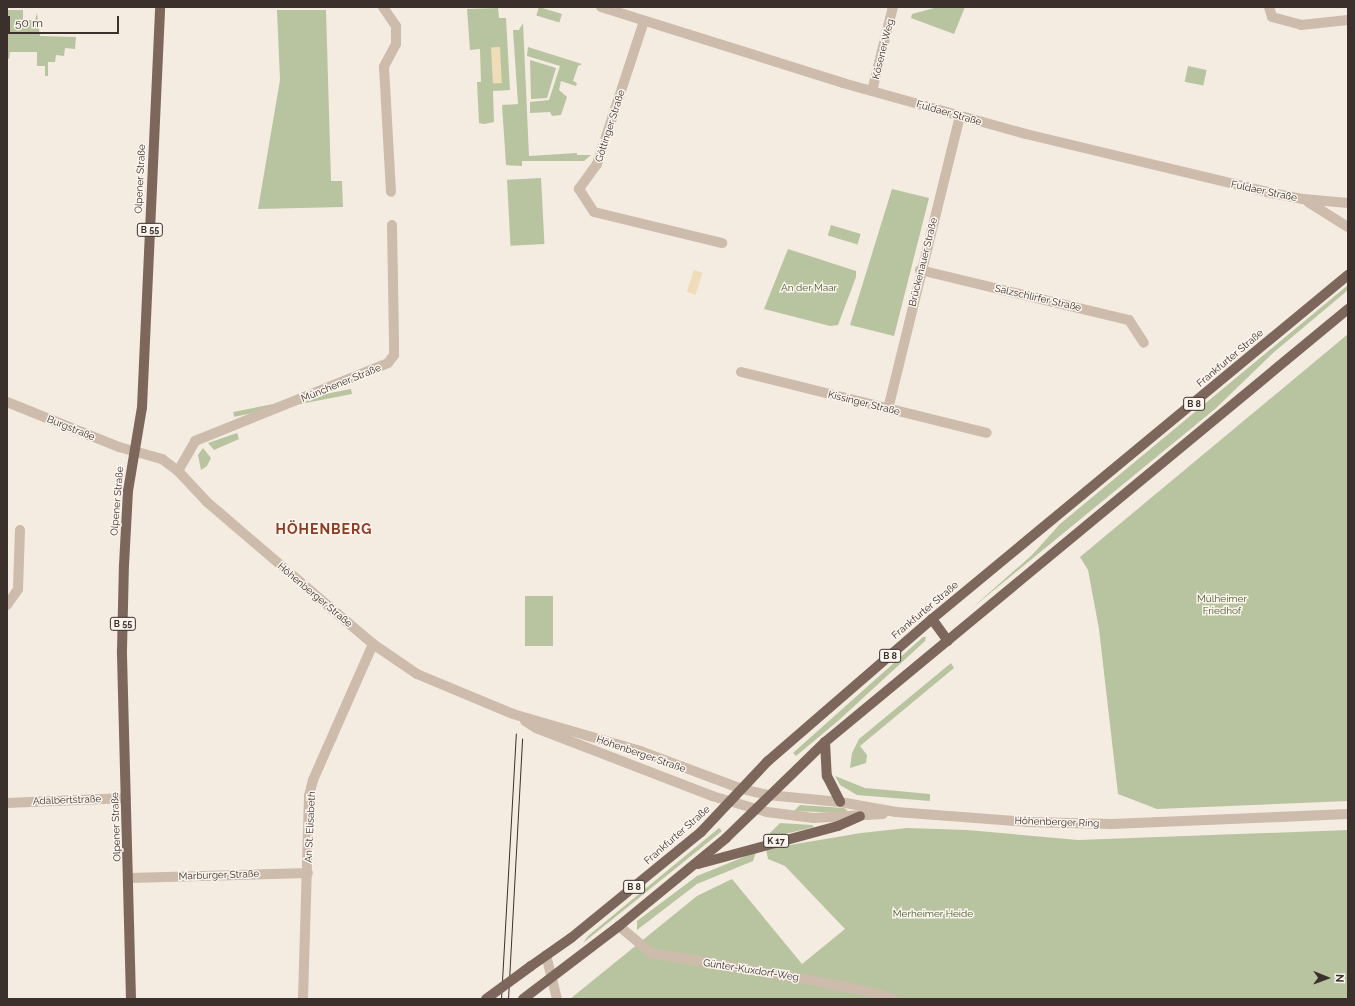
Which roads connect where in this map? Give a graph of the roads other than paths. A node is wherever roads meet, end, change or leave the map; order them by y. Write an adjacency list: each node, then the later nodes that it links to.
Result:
1 (160, 7): 24 (main road, Olpener Straße / B 55)
2 (383, 7): 10 (street)
3 (601, 7): 7 (street, Fuldaer Straße)
4 (893, 7): 8 (street, Kösener Weg)
5 (1269, 7): 6 (street)
6 (1348, 20)
7 (644, 21): 8 (street, Fuldaer Straße); 15 (street, Göttinger Straße)
8 (872, 91): 9 (street, Fuldaer Straße)
9 (960, 116): 11 (street, Fuldaer Straße); 16 (street, Brückenauer Straße)
10 (391, 192)
11 (1303, 199): 12 (street, Fuldaer Straße); 14 (street, Fuldaer Straße)
12 (1348, 203)
13 (392, 225): 25 (street, Münchener Straße)
14 (1348, 227)
15 (722, 243)
16 (920, 270): 19 (street, Salzschlirfer Straße); 22 (street, Brückenauer Straße)
17 (1348, 275): 28 (main road, Frankfurter Straße / B 8)
18 (1348, 309): 29 (main road, B 8)
19 (1144, 342)
20 (741, 372): 22 (street, Kissinger Straße)
21 (7, 402): 24 (street, Burgstraße)
22 (888, 409): 23 (street, Kissinger Straße)
23 (986, 433)
24 (135, 452): 25 (street, Höhenberger Straße); 35 (main road, Olpener Straße / B 55)
25 (178, 472): 30 (street, Höhenberger Straße)
26 (20, 530): 27 (street)
27 (7, 605)
28 (932, 619): 29 (main road); 33 (main road, Frankfurter Straße / B 8)
29 (948, 641): 32 (main road, B 8)
30 (373, 644): 31 (street, Höhenberger Straße); 44 (street, An St. Elisabeth)
31 (513, 714): 33 (street, Höhenberger Straße); 36 (street, Höhenberger Straße)
32 (825, 742): 34 (main road, B 8); 37 (main road)
33 (742, 789): 34 (street, Höhenberger Straße); 36 (main road, Frankfurter Straße / B 8)
34 (768, 795): 37 (street, Höhenberger Ring / K 17); 39 (main road, B 8)
35 (126, 798): 38 (street, Adalbertstraße); 45 (main road, Olpener Straße / B 55)
36 (731, 802): 39 (street, Höhenberger Straße); 47 (main road, Frankfurter Straße / B 8)
37 (840, 802): 40 (street, Höhenberger Ring / K 17)
38 (7, 803)
39 (754, 809): 42 (street, K 17); 43 (main road, B 8)
40 (896, 812): 41 (street, Höhenberger Ring / K 17); 42 (street, K 17)
41 (1348, 814)
42 (860, 816): 43 (main road, K 17)
43 (693, 865): 46 (main road, B 8)
44 (308, 873): 45 (street, Marburger Straße); 50 (street, An St. Elisabeth)
45 (130, 878): 49 (main road, Olpener Straße / B 55)
46 (619, 926): 48 (main road, B 8); 54 (street, Günter-Kuxdorf-Weg)
47 (546, 955): 48 (street); 51 (main road, Frankfurter Straße / B 8, bridge)
48 (552, 977): 52 (main road, B 8); 53 (street)
49 (131, 999)
50 (303, 999)
51 (486, 999)
52 (522, 999)
53 (557, 999)
54 (893, 999)

